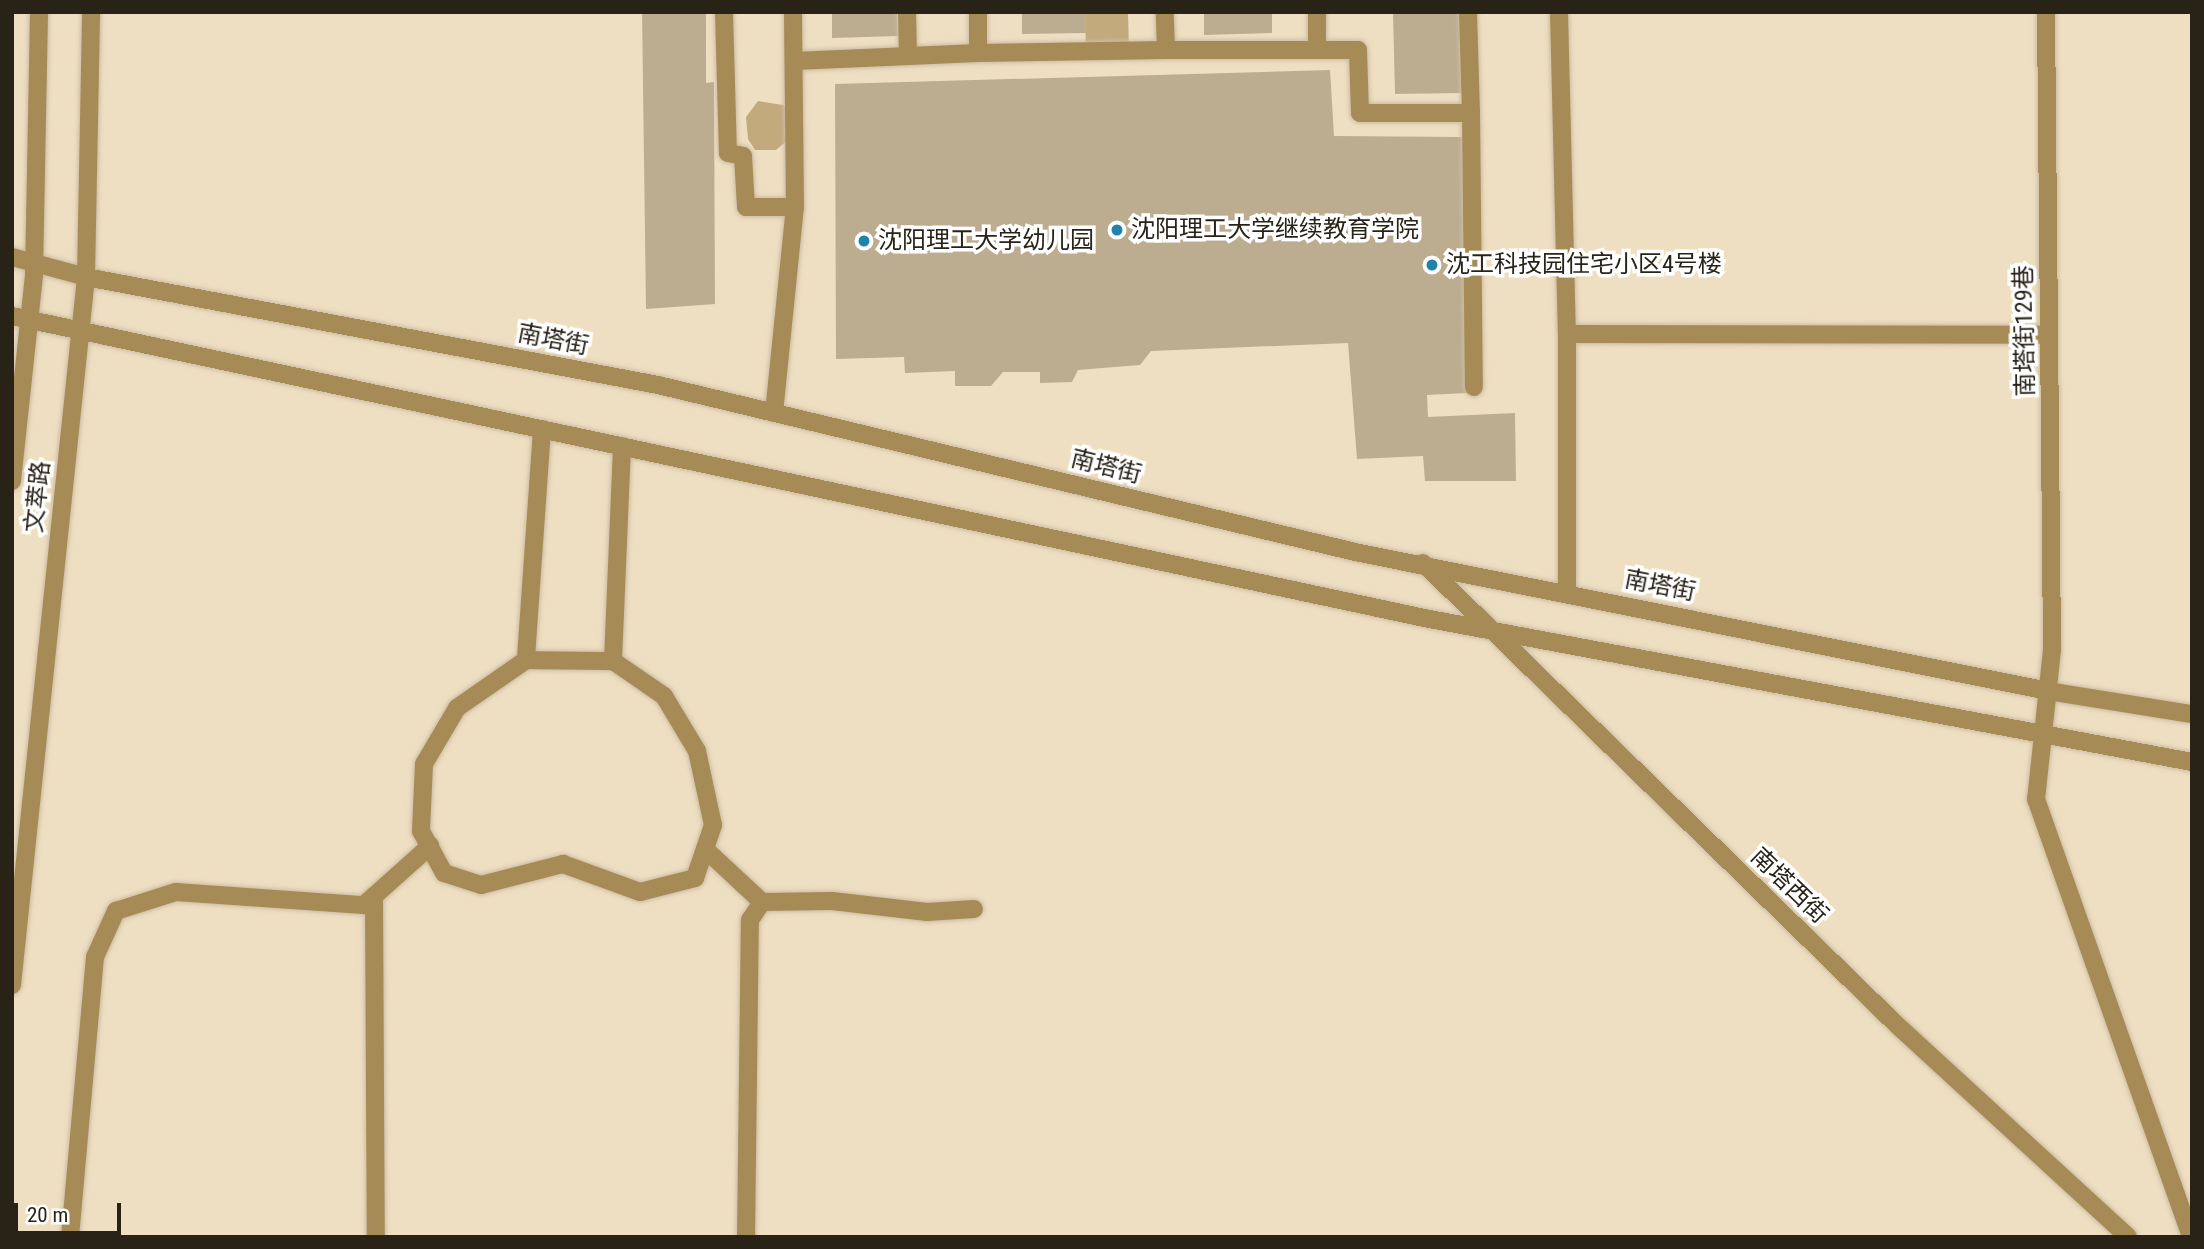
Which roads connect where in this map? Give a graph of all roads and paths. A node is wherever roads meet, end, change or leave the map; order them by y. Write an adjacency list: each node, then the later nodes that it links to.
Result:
1 (39, 12): 20 (street, 文萃路)
2 (91, 12): 21 (street, 文萃路)
3 (724, 12): 18 (street)
4 (793, 12): 16 (street)
5 (907, 12): 15 (street)
6 (978, 12): 14 (street)
7 (1165, 12): 12 (street)
8 (1317, 12): 13 (street)
9 (1468, 12): 17 (street)
10 (1559, 12): 24 (street)
11 (2046, 12): 25 (street, 南塔街129巷)
12 (1166, 50): 13 (street); 14 (street)
13 (1317, 50): 17 (street)
14 (978, 53): 15 (street)
15 (908, 56): 16 (street)
16 (794, 61): 18 (street)
17 (1471, 113): 26 (street)
18 (795, 207): 27 (street)
19 (12, 257): 20 (street, 南塔街)
20 (34, 263): 21 (street, 南塔街); 22 (street, 文萃路)
21 (86, 277): 23 (street, 文萃路); 27 (street, 南塔街)
22 (21, 318): 23 (street); 30 (street, 文萃路)
23 (80, 331): 28 (street); 45 (street, 文萃路)
24 (1567, 334): 25 (street); 32 (street)
25 (2049, 335): 36 (street, 南塔街129巷)
26 (1474, 387)
27 (774, 412): 31 (street, 南塔街)
28 (542, 429): 29 (street); 34 (street)
29 (622, 446): 33 (street); 35 (street)
30 (12, 481)
31 (1423, 563): 32 (street, 南塔街); 33 (street, 南塔西街)
32 (1567, 592): 36 (street, 南塔街)
33 (1492, 631): 38 (street); 49 (street, 南塔西街)
34 (526, 660): 35 (street); 40 (street)
35 (613, 660): 41 (street)
36 (2048, 691): 37 (street, 南塔街); 38 (street, 南塔街129巷)
37 (2192, 713)
38 (2044, 737): 39 (street); 50 (street, 南塔街129巷)
39 (2192, 762)
40 (430, 846): 41 (street); 42 (street)
41 (705, 849): 43 (street)
42 (374, 896): 46 (street); 47 (street)
43 (762, 902): 44 (street); 48 (street)
44 (974, 909)
45 (12, 985)
46 (69, 1237)
47 (376, 1237)
48 (746, 1237)
49 (2128, 1237)
50 (2191, 1237)

